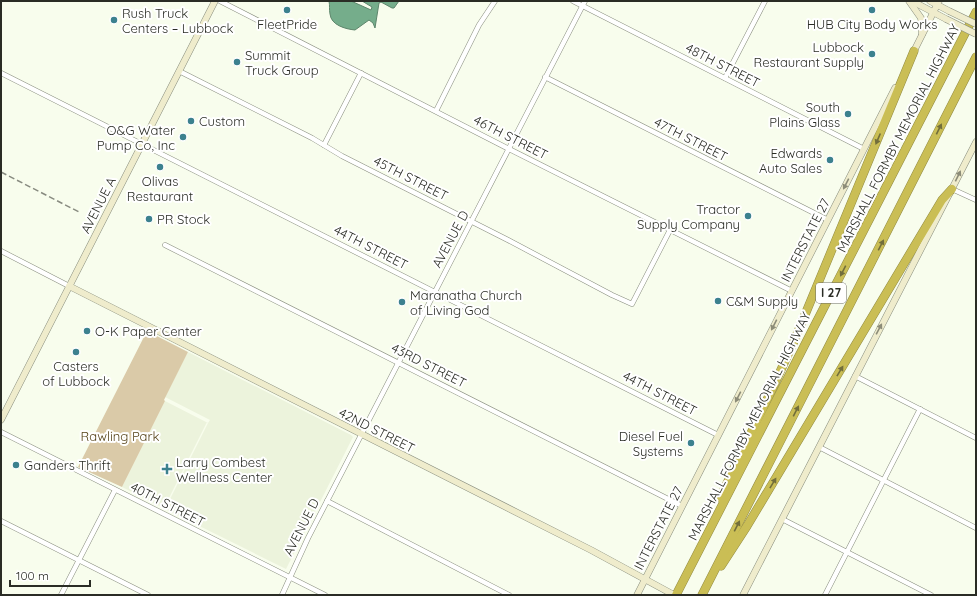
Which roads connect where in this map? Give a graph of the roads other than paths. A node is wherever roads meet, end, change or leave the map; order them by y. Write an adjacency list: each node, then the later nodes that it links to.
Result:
1 (215, 1): 18 (main road, AVENUE A)
2 (220, 1): 20 (street, 46TH STREET)
3 (495, 1): 23 (street)
4 (573, 1): 8 (street, 48TH STREET)
5 (765, 1): 22 (street)
6 (911, 1): 10 (main road); 14 (main road)
7 (930, 1): 9 (main road)
8 (583, 3): 21 (street, AVENUE D); 22 (street, 48TH STREET)
9 (938, 3): 10 (main road, INTERSTATE 27); 12 (main road, bridge)
10 (933, 12): 13 (main road, bridge); 14 (main road, INTERSTATE 27)
11 (976, 12): 58 (highway, MARSHALL FORMBY MEMORIAL HIGHWAY / I 27, one-way to 58)
12 (976, 24)
13 (976, 34)
14 (922, 35): 15 (main road, INTERSTATE 27)
15 (914, 51): 29 (main road, INTERSTATE 27); 58 (highway, one-way to 58)
16 (976, 57): 24 (highway, I 27)
17 (976, 67): 24 (highway)
18 (180, 71): 26 (main road, AVENUE A); 27 (street, 45TH STREET)
19 (1, 73): 26 (street, 44TH STREET)
20 (360, 73): 23 (street, 46TH STREET); 27 (street)
21 (545, 77): 28 (street, AVENUE D); 32 (street, 47TH STREET)
22 (725, 78): 29 (street, 48TH STREET)
23 (436, 111): 28 (street, 46TH STREET)
24 (946, 116): 61 (highway, I 27, one-way to 24)
25 (976, 142): 30 (main road, one-way to 25)
26 (142, 143): 37 (main road, AVENUE A); 38 (street, 44TH STREET)
27 (324, 145): 33 (street, 45TH STREET)
28 (509, 149): 33 (street, AVENUE D); 34 (street, 46TH STREET)
29 (864, 149): 32 (main road, INTERSTATE 27, one-way to 32)
30 (952, 189): 31 (street); 41 (main road, one-way to 30); 61 (highway, one-way to 30)
31 (976, 200)
32 (828, 220): 39 (main road, INTERSTATE 27)
33 (472, 221): 34 (street, 45TH STREET); 38 (street, AVENUE D)
34 (670, 230): 39 (street, 46TH STREET)
35 (165, 245): 40 (street, 43RD STREET)
36 (1, 251): 37 (street)
37 (69, 286): 43 (main road, AVENUE A); 45 (main road, 42ND STREET)
38 (435, 291): 40 (street, AVENUE D); 46 (street, 44TH STREET)
39 (792, 291): 46 (main road, INTERSTATE 27, one-way to 46)
40 (399, 362): 45 (street, AVENUE D); 52 (street, 43RD STREET)
41 (855, 376): 42 (street); 48 (main road)
42 (920, 409): 47 (street); 49 (street)
43 (1, 420)
44 (1, 432): 50 (street, 40TH STREET)
45 (361, 434): 51 (street, AVENUE D); 60 (main road, 42ND STREET)
46 (718, 435): 52 (main road, INTERSTATE 27)
47 (976, 438)
48 (819, 447): 49 (street); 53 (main road)
49 (884, 481): 55 (street); 56 (street)
50 (115, 490): 57 (street); 59 (street, 40TH STREET)
51 (327, 501): 59 (street, AVENUE D); 66 (street)
52 (682, 506): 60 (main road, INTERSTATE 27)
53 (782, 519): 56 (street); 70 (main road)
54 (1, 521): 57 (street)
55 (976, 528)
56 (847, 552): 71 (street); 72 (street)
57 (79, 560): 62 (street); 63 (street)
58 (687, 574): 68 (highway, MARSHALL FORMBY MEMORIAL HIGHWAY / I 27)
59 (289, 577): 64 (street, AVENUE D); 65 (street, 40TH STREET)
60 (645, 579): 67 (main road, INTERSTATE 27); 68 (main road, 42ND STREET)
61 (707, 586): 69 (highway, I 27)
62 (61, 595)
63 (148, 595)
64 (282, 595)
65 (325, 595)
66 (509, 595)
67 (636, 595)
68 (675, 595)
69 (702, 595)
70 (743, 595)
71 (825, 595)
72 (931, 595)

